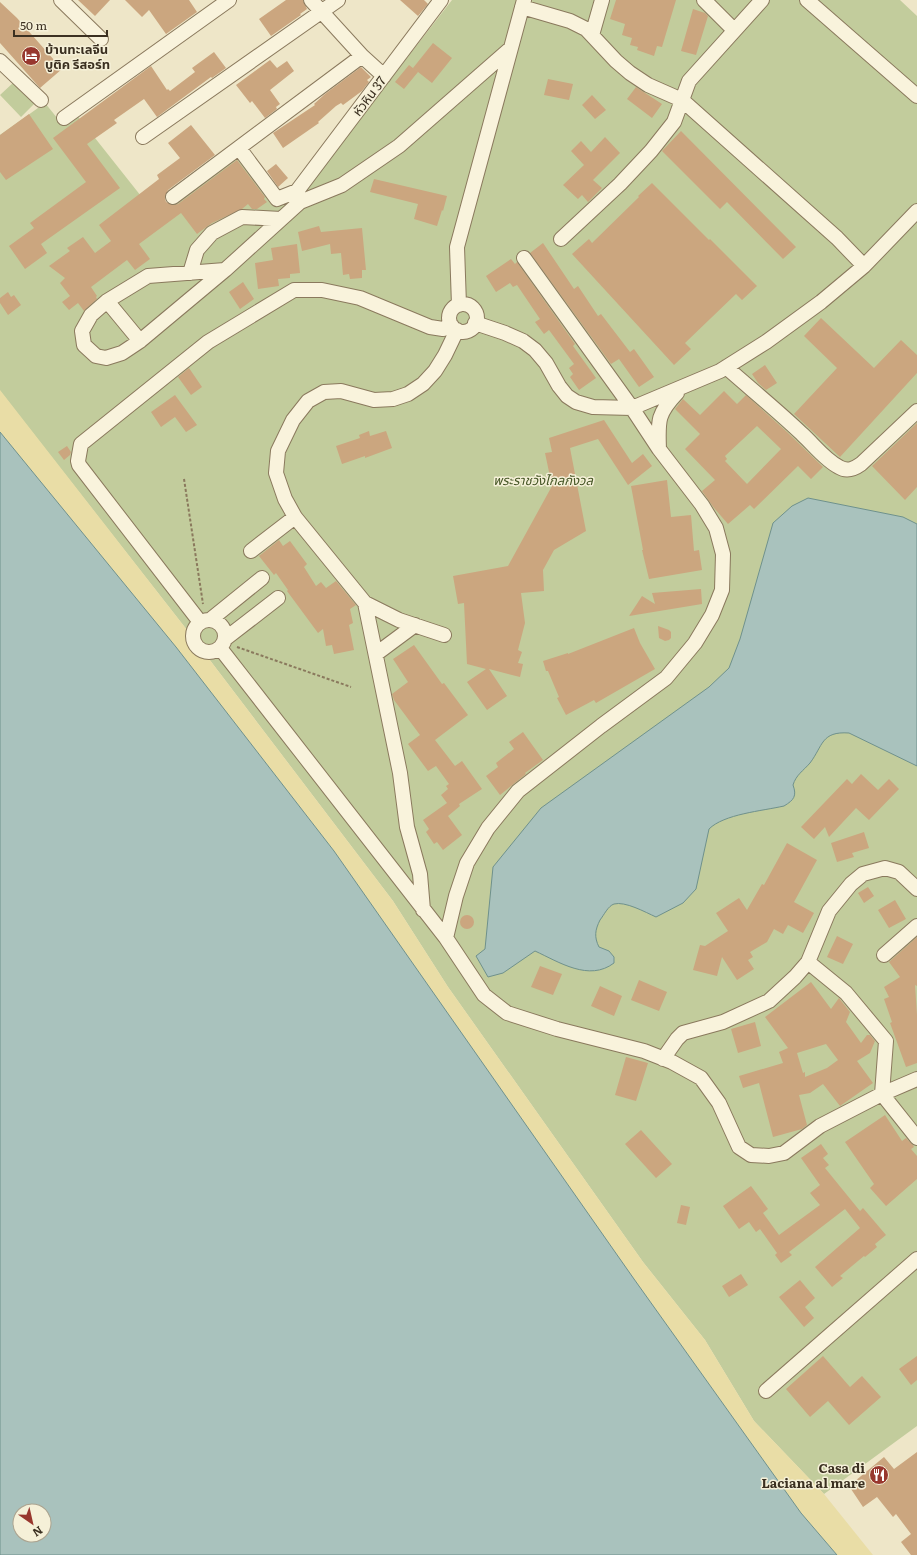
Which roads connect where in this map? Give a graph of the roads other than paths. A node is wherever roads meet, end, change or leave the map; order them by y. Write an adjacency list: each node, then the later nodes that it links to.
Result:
1 (61, 0): 14 (street)
2 (229, 0): 22 (street)
3 (311, 0): 11 (street)
4 (338, 0): 11 (street)
5 (441, 0): 18 (street, หัวหิน 37)
6 (602, 0): 13 (street)
7 (704, 0): 12 (street)
8 (762, 0): 12 (street)
9 (807, 0): 19 (street)
10 (523, 3): 13 (street); 15 (street)
11 (321, 12): 16 (street); 23 (street)
12 (734, 30): 21 (street)
13 (592, 35): 21 (street)
14 (101, 38)
15 (511, 48): 27 (street); 34 (street)
16 (362, 56): 18 (street); 24 (street)
17 (0, 61): 20 (street)
18 (384, 76): 24 (street, หัวหิน 37)
19 (917, 96)
20 (41, 100)
21 (682, 100): 28 (street); 30 (street)
22 (64, 118)
23 (143, 137)
24 (238, 148): 25 (street)
25 (173, 197)
26 (916, 214): 30 (street)
27 (281, 219): 31 (street); 32 (street)
28 (561, 239)
29 (524, 258): 40 (street)
30 (864, 266): 38 (street)
31 (225, 270): 32 (street); 37 (street)
32 (190, 273): 33 (street)
33 (107, 301): 37 (street); 37 (street)
34 (459, 305): 35 (street); 36 (street)
35 (475, 323): 36 (street); 40 (street)
36 (455, 328): 43 (street); 48 (street)
37 (140, 341)
38 (726, 367): 39 (street); 41 (street)
39 (682, 388): 40 (street); 42 (street)
40 (632, 408): 42 (street)
41 (917, 411)
42 (659, 449): 56 (street)
43 (295, 517): 44 (street); 47 (street)
44 (251, 550)
45 (262, 578): 48 (street)
46 (278, 598): 51 (street)
47 (365, 602): 49 (street); 52 (street)
48 (205, 620): 51 (street); 51 (street)
49 (415, 625): 50 (street); 52 (street)
50 (444, 635)
51 (223, 643): 54 (street)
52 (376, 654): 54 (street)
53 (917, 889): 58 (street)
54 (424, 910): 56 (street)
55 (917, 926): 57 (street)
56 (446, 938): 59 (street)
57 (884, 955)
58 (808, 962): 59 (street); 61 (street)
59 (663, 1059): 61 (street)
60 (917, 1079): 61 (street)
61 (882, 1094): 62 (street)
62 (917, 1138)
63 (917, 1258): 64 (street)
64 (766, 1391)

